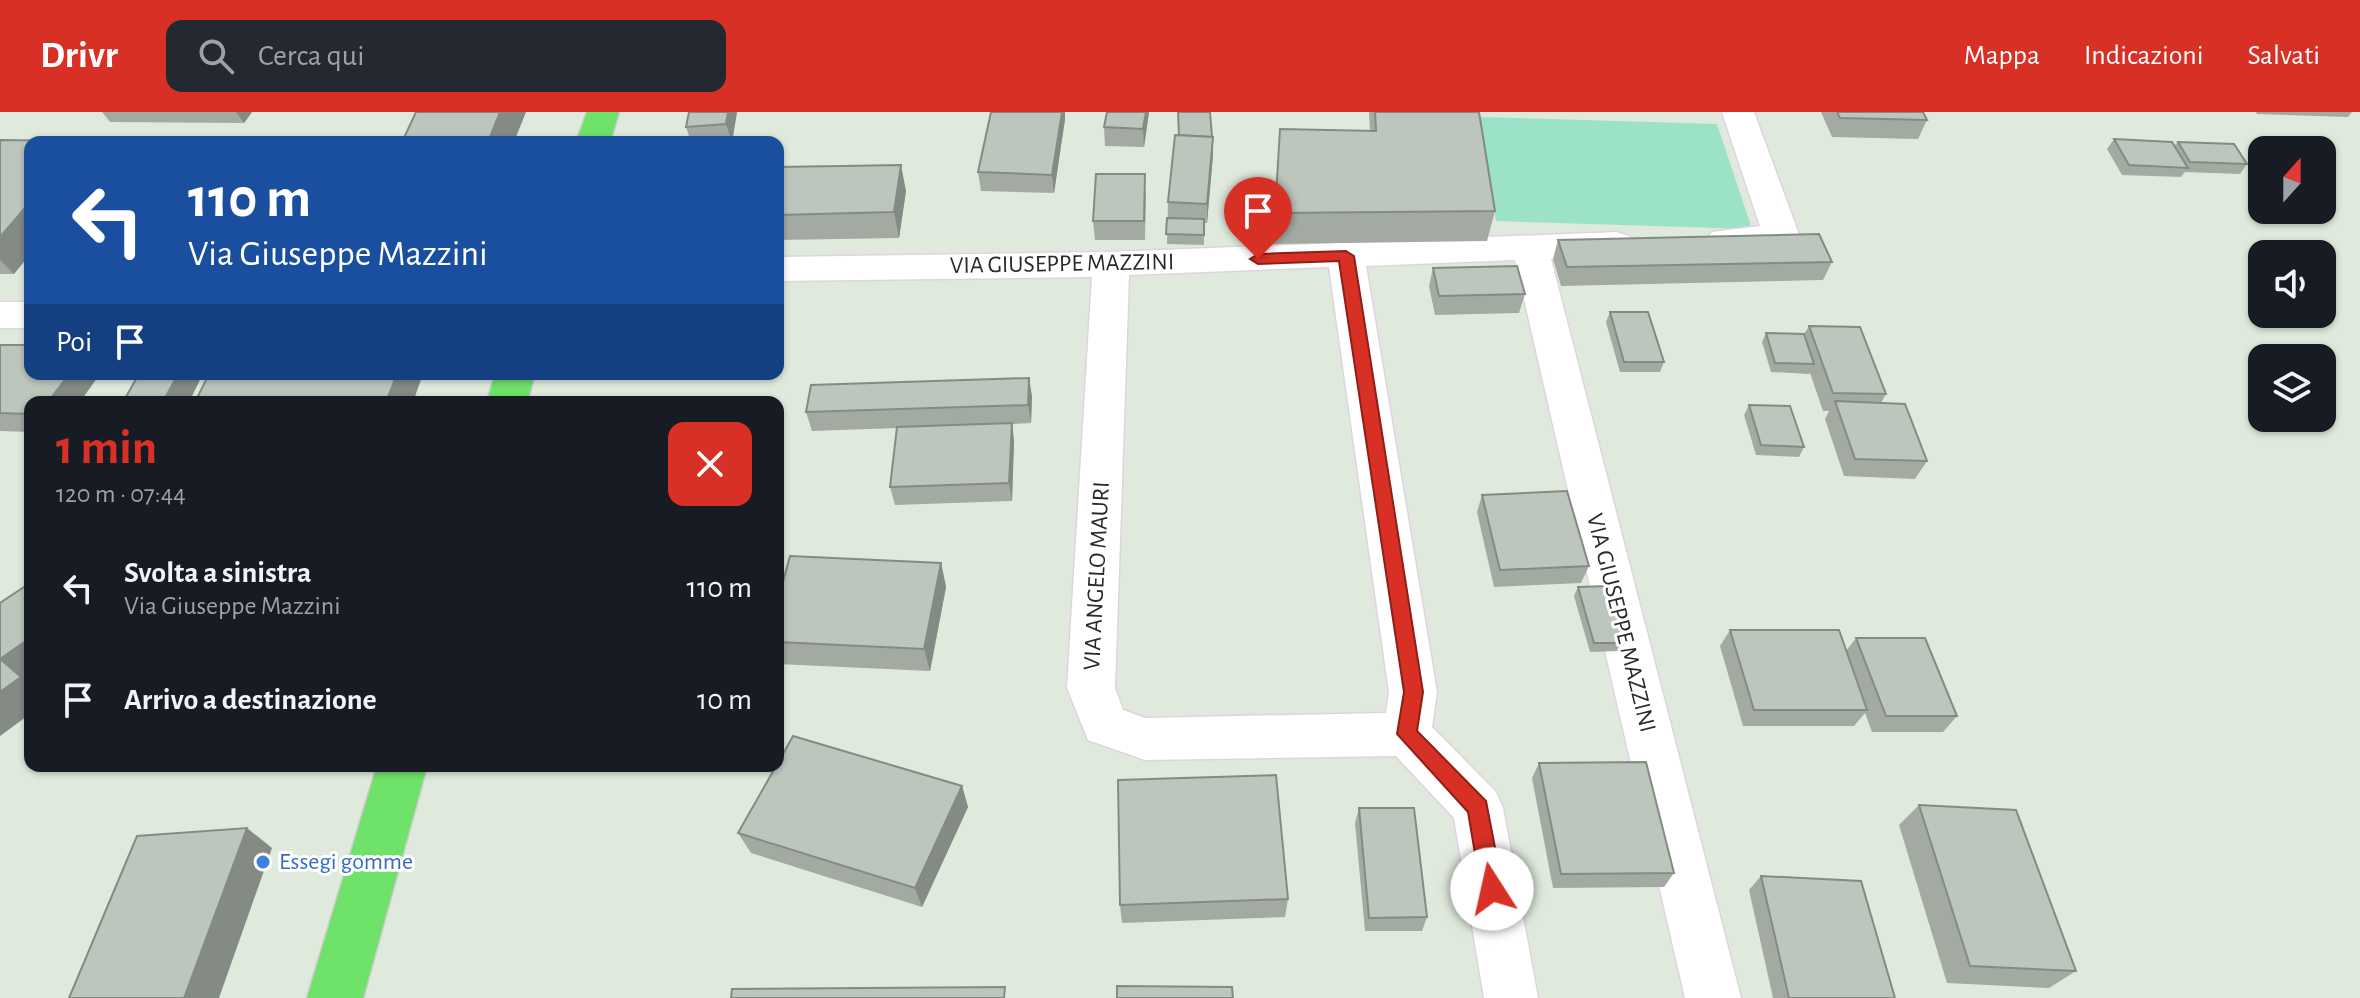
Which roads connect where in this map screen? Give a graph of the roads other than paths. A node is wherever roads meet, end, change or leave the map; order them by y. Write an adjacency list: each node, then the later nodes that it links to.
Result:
1 (603, 112): 3 (main road)
2 (1738, 112): 4 (street, VIA GIUSEPPE MAZZINI)
3 (595, 136)
4 (1530, 248): 5 (street, VIA GIUSEPPE MAZZINI); 14 (street, VIA GIUSEPPE MAZZINI)
5 (1346, 256): 6 (street, VIA GIUSEPPE MAZZINI); 10 (street)
6 (1111, 264): 7 (street, VIA GIUSEPPE MAZZINI); 10 (street, VIA ANGELO MAURI)
7 (784, 269)
8 (0, 315): 9 (street)
9 (24, 315)
10 (1407, 734): 12 (street)
11 (400, 772): 13 (main road)
12 (1511, 997)
13 (335, 998)
14 (1713, 998)

